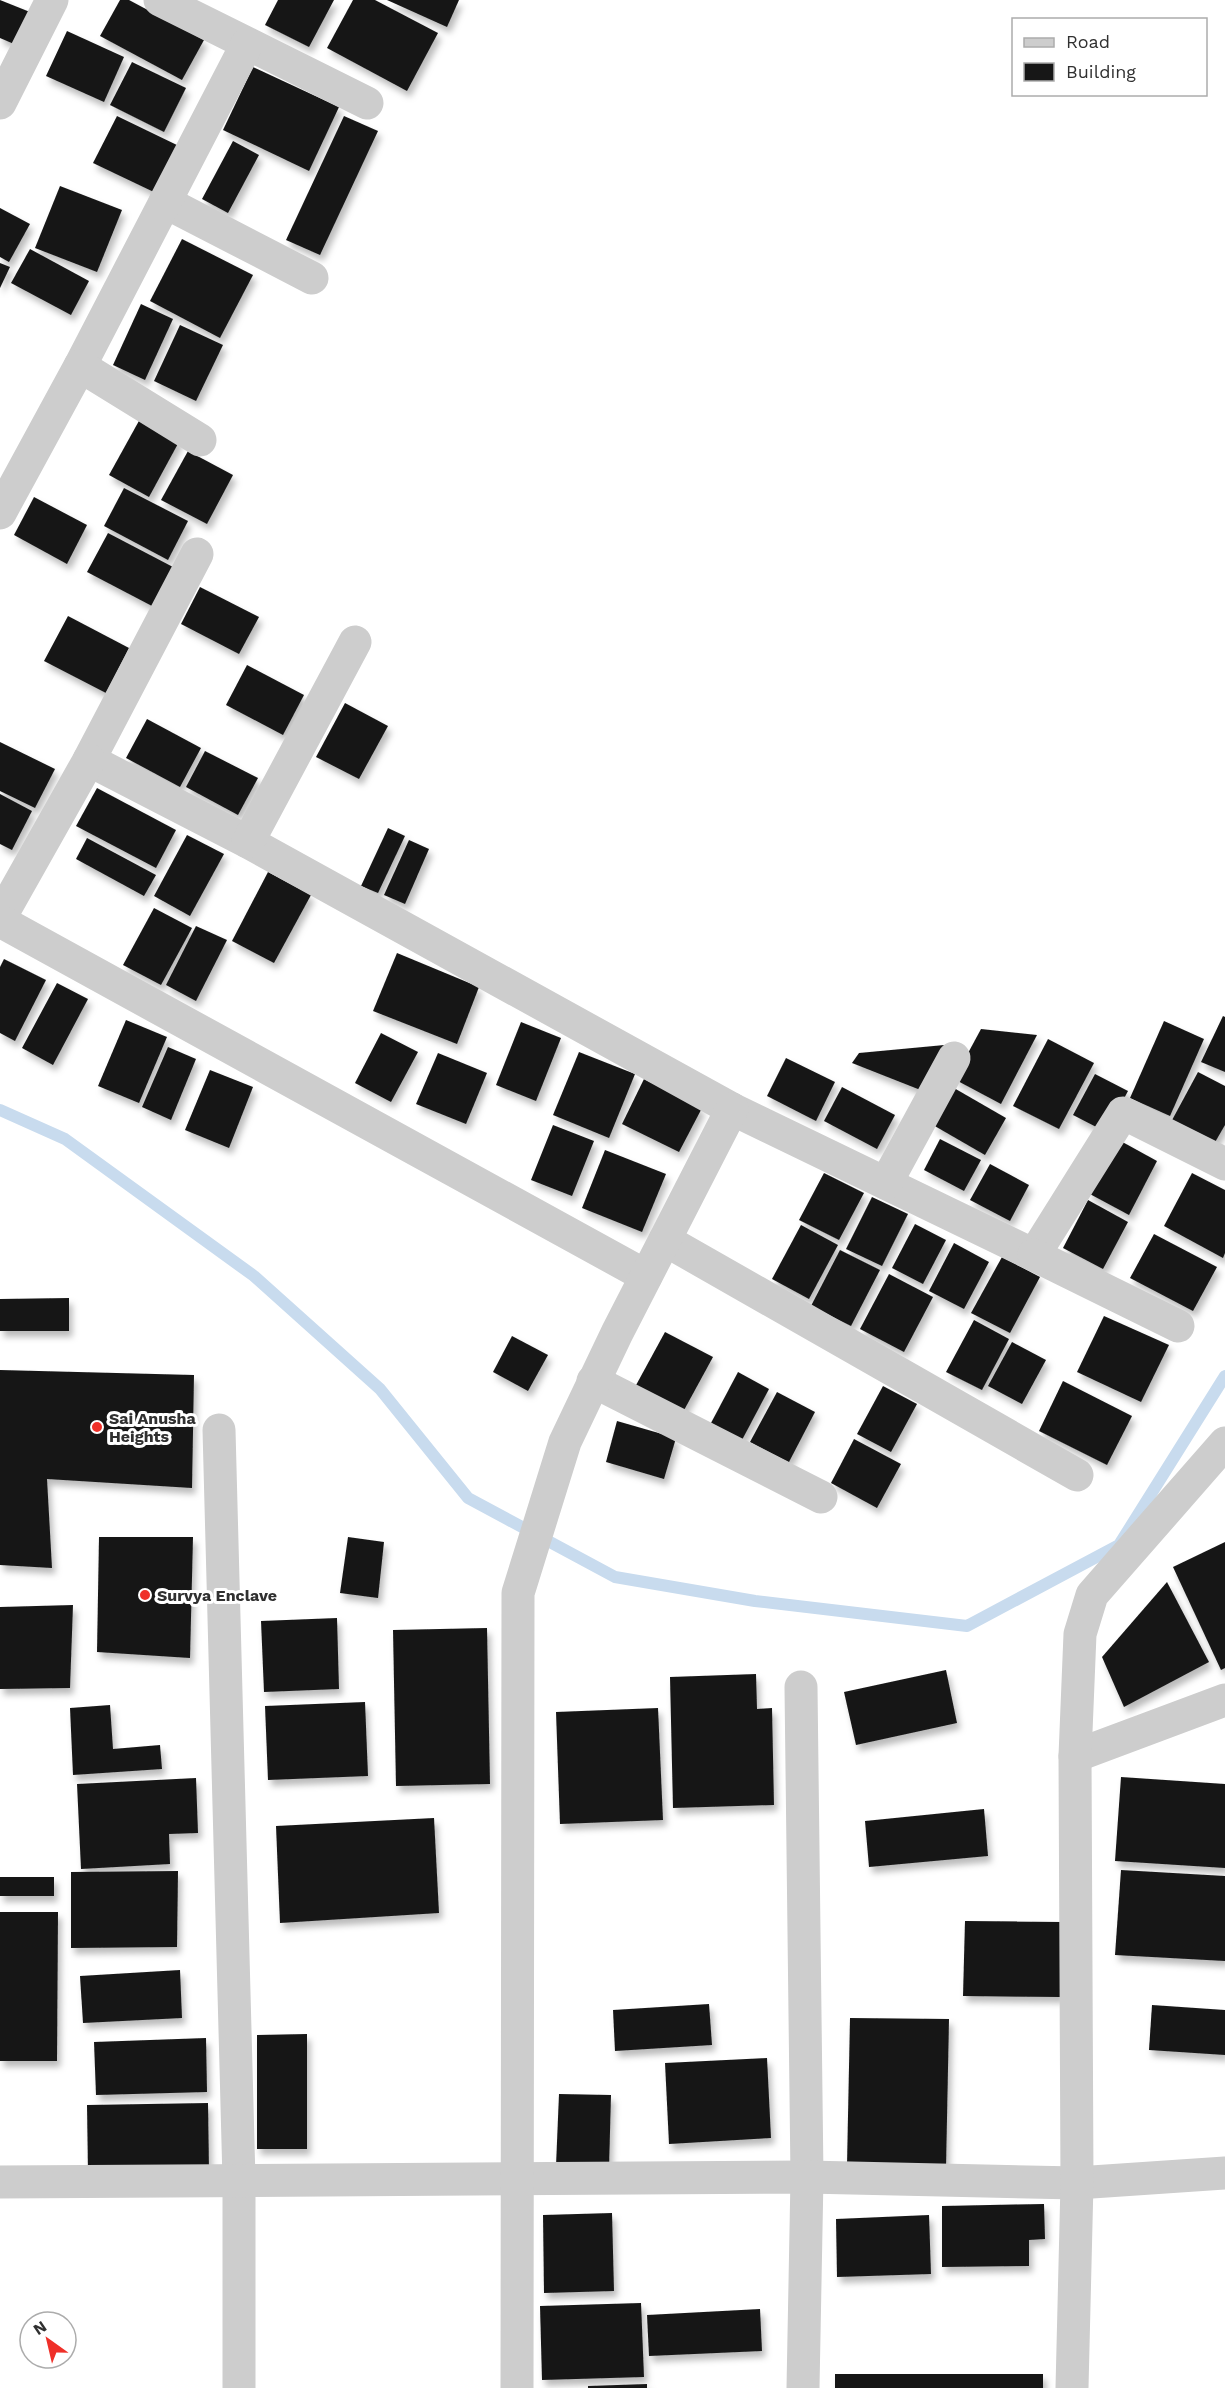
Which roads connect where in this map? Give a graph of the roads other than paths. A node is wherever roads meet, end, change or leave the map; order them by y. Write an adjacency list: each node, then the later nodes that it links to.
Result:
1 (52, 0): 4 (street)
2 (160, 0): 3 (street)
3 (247, 44): 5 (street); 6 (street)
4 (0, 103)
5 (367, 103)
6 (165, 202): 7 (street); 8 (street)
7 (312, 278)
8 (80, 366): 9 (street); 10 (street)
9 (200, 440)
10 (0, 513)
11 (197, 554): 13 (street)
12 (355, 642): 14 (street)
13 (89, 760): 14 (street); 15 (street)
14 (248, 842): 17 (street)
15 (0, 920): 22 (street)
16 (954, 1058): 19 (street)
17 (732, 1109): 19 (street); 20 (street)
18 (1225, 1164): 21 (street)
19 (886, 1183): 21 (street)
20 (664, 1240): 22 (street); 27 (street)
21 (1034, 1255): 23 (street)
22 (646, 1276): 24 (street)
23 (1178, 1326)
24 (593, 1381): 28 (street); 34 (street)
25 (219, 1430): 35 (street)
26 (1225, 1443): 31 (street)
27 (1077, 1475)
28 (821, 1497)
29 (801, 1687): 33 (street)
30 (1225, 1700): 31 (street)
31 (1075, 1756): 37 (street)
32 (1225, 2173): 37 (street)
33 (807, 2177): 34 (street); 37 (street); 40 (street)
34 (516, 2178): 35 (street); 39 (street)
35 (239, 2180): 36 (street); 38 (street)
36 (0, 2182)
37 (1077, 2183): 41 (street)
38 (239, 2388)
39 (517, 2388)
40 (803, 2388)
41 (1072, 2388)

